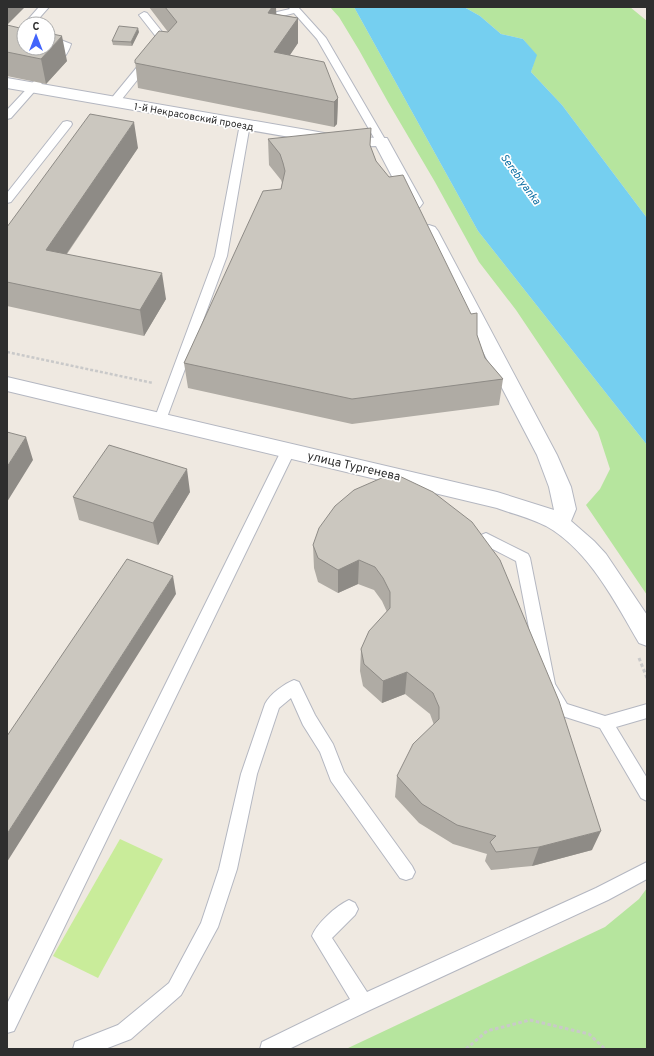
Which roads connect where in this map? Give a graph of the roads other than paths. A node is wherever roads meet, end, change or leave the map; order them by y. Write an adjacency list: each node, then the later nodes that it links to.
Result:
1 (44, 7): 4 (lane)
2 (294, 8): 5 (lane); 14 (lane)
3 (144, 15): 10 (lane)
4 (36, 16)
5 (267, 17)
6 (56, 41): 7 (lane)
7 (57, 59)
8 (7, 83): 9 (street, 1-й Некрасовский проезд)
9 (36, 85): 10 (street, 1-й Некрасовский проезд); 11 (lane)
10 (114, 102): 13 (street, 1-й Некрасовский проезд)
11 (7, 116)
12 (67, 124): 15 (lane)
13 (245, 124): 14 (street, 1-й Некрасовский проезд); 18 (lane)
14 (381, 141): 20 (street)
15 (12, 188): 16 (lane)
16 (7, 200)
17 (7, 384): 18 (street, улица Тургенева)
18 (160, 420): 19 (street, улица Тургенева)
19 (288, 451): 20 (street, улица Тургенева); 30 (lane)
20 (559, 524): 22 (street, улица Тургенева)
21 (486, 539): 24 (lane)
22 (647, 636)
23 (647, 711): 24 (lane)
24 (605, 723): 25 (lane)
25 (647, 793)
26 (647, 870): 29 (lane)
27 (406, 872): 31 (lane)
28 (349, 909): 29 (lane)
29 (363, 1003): 32 (lane)
30 (7, 1024)
31 (82, 1049)
32 (269, 1049)

